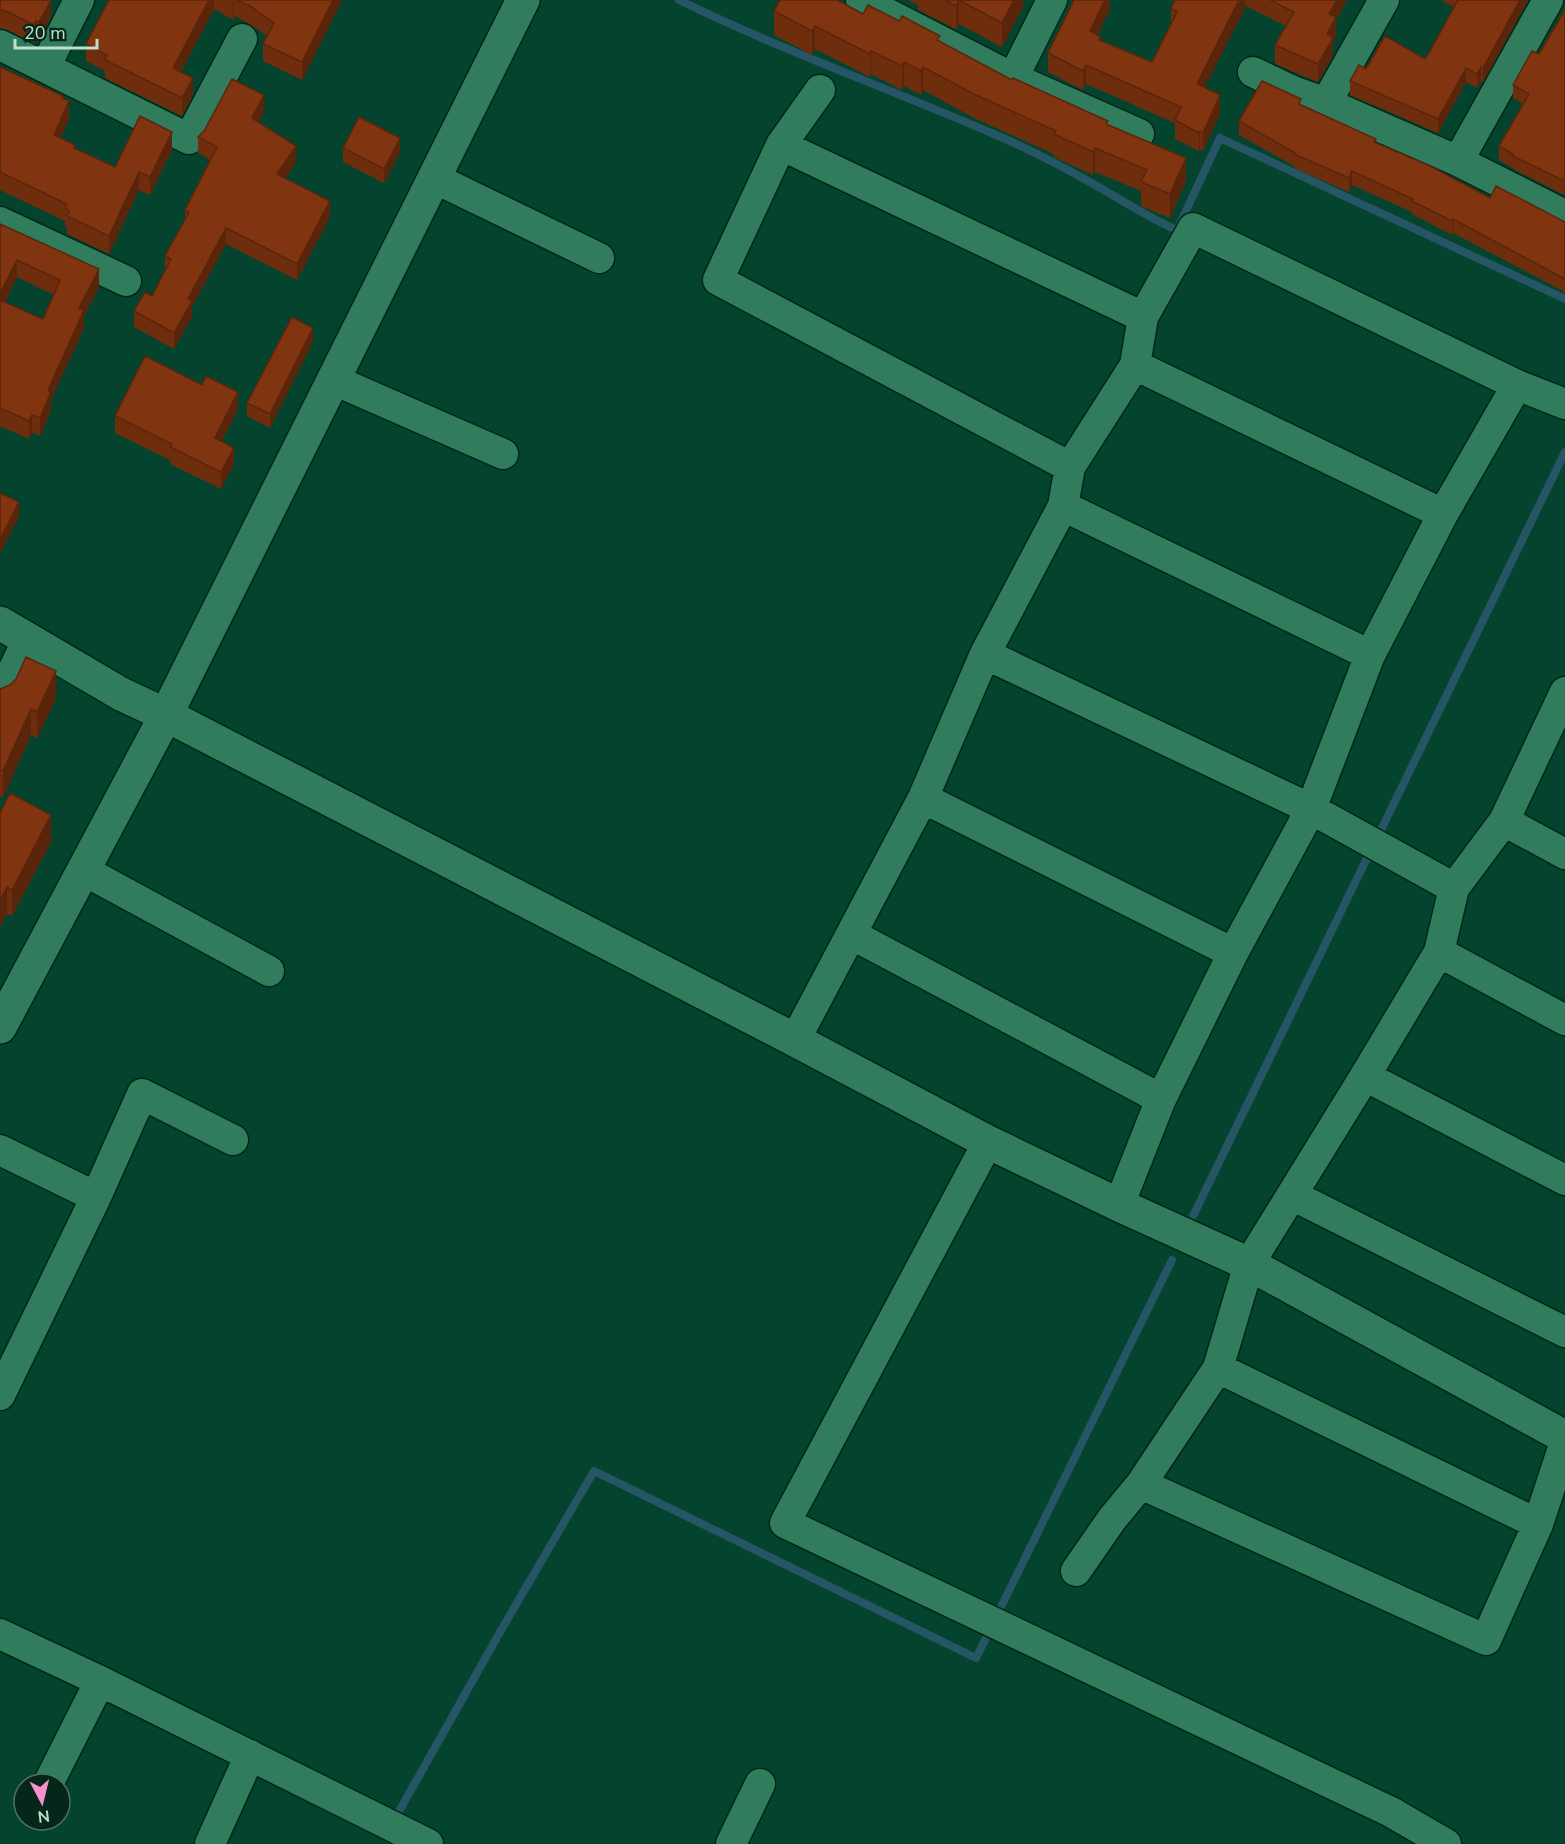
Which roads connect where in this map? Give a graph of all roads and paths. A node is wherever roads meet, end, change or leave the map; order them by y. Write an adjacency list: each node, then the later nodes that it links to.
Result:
1 (79, 0): 9 (street)
2 (523, 0): 17 (street)
3 (861, 0): 11 (street)
4 (1052, 0): 11 (street)
5 (1384, 0): 13 (street)
6 (1548, 0): 16 (street)
7 (242, 39): 9 (street)
8 (0, 45): 9 (street)
9 (45, 67)
10 (1253, 72): 13 (street)
11 (1013, 78): 14 (street)
12 (820, 90): 15 (street)
13 (1326, 103): 16 (street)
14 (1139, 134)
15 (781, 145): 22 (street); 28 (street)
16 (1458, 161): 18 (street)
17 (434, 178): 20 (street); 24 (street)
18 (1565, 215)
19 (0, 222): 21 (street)
20 (599, 258)
21 (126, 281)
22 (1143, 317): 23 (street); 25 (street)
23 (1135, 364): 28 (street); 30 (street)
24 (334, 380): 27 (street); 37 (street)
25 (1518, 385): 26 (street); 30 (street)
26 (1565, 404)
27 (503, 454)
28 (1070, 467): 29 (street)
29 (1063, 506): 33 (street); 34 (street)
30 (1443, 514): 34 (street)
31 (0, 623): 32 (street)
32 (28, 639): 35 (street); 37 (street)
33 (985, 654): 38 (street); 39 (street)
34 (1370, 655): 39 (street)
35 (0, 698)
36 (1564, 700): 40 (street)
37 (166, 715): 42 (street); 50 (street)
38 (923, 798): 44 (street); 45 (street)
39 (1311, 809): 43 (street); 45 (street)
40 (1504, 820): 41 (street); 43 (street)
41 (1565, 854)
42 (83, 870): 47 (street); 49 (street)
43 (1454, 888): 46 (street)
44 (851, 934): 50 (street); 52 (street)
45 (1233, 952): 52 (street)
46 (1438, 952): 48 (street); 51 (street)
47 (269, 971)
48 (1565, 1020)
49 (0, 1027)
50 (795, 1040): 54 (street)
51 (1365, 1076): 56 (street); 57 (street)
52 (1161, 1100): 59 (street)
53 (233, 1140): 58 (street)
54 (988, 1142): 59 (street); 77 (street)
55 (0, 1150): 58 (street)
56 (1565, 1180)
57 (1292, 1196): 60 (street); 61 (street)
58 (96, 1197): 63 (street)
59 (1119, 1205): 60 (street)
60 (1249, 1264): 62 (street); 64 (street)
61 (1565, 1332)
62 (1218, 1368): 66 (street); 67 (street)
63 (0, 1395)
64 (1565, 1437)
65 (1565, 1442): 67 (street)
66 (1141, 1484): 67 (street); 68 (street)
67 (1539, 1524)
68 (1076, 1571)
69 (0, 1634): 70 (street)
70 (100, 1681): 71 (street); 72 (street)
71 (250, 1755): 74 (street); 75 (street)
72 (54, 1772)
73 (760, 1784): 76 (street)
74 (409, 1840)
75 (210, 1844)
76 (731, 1844)
77 (1446, 1844)

